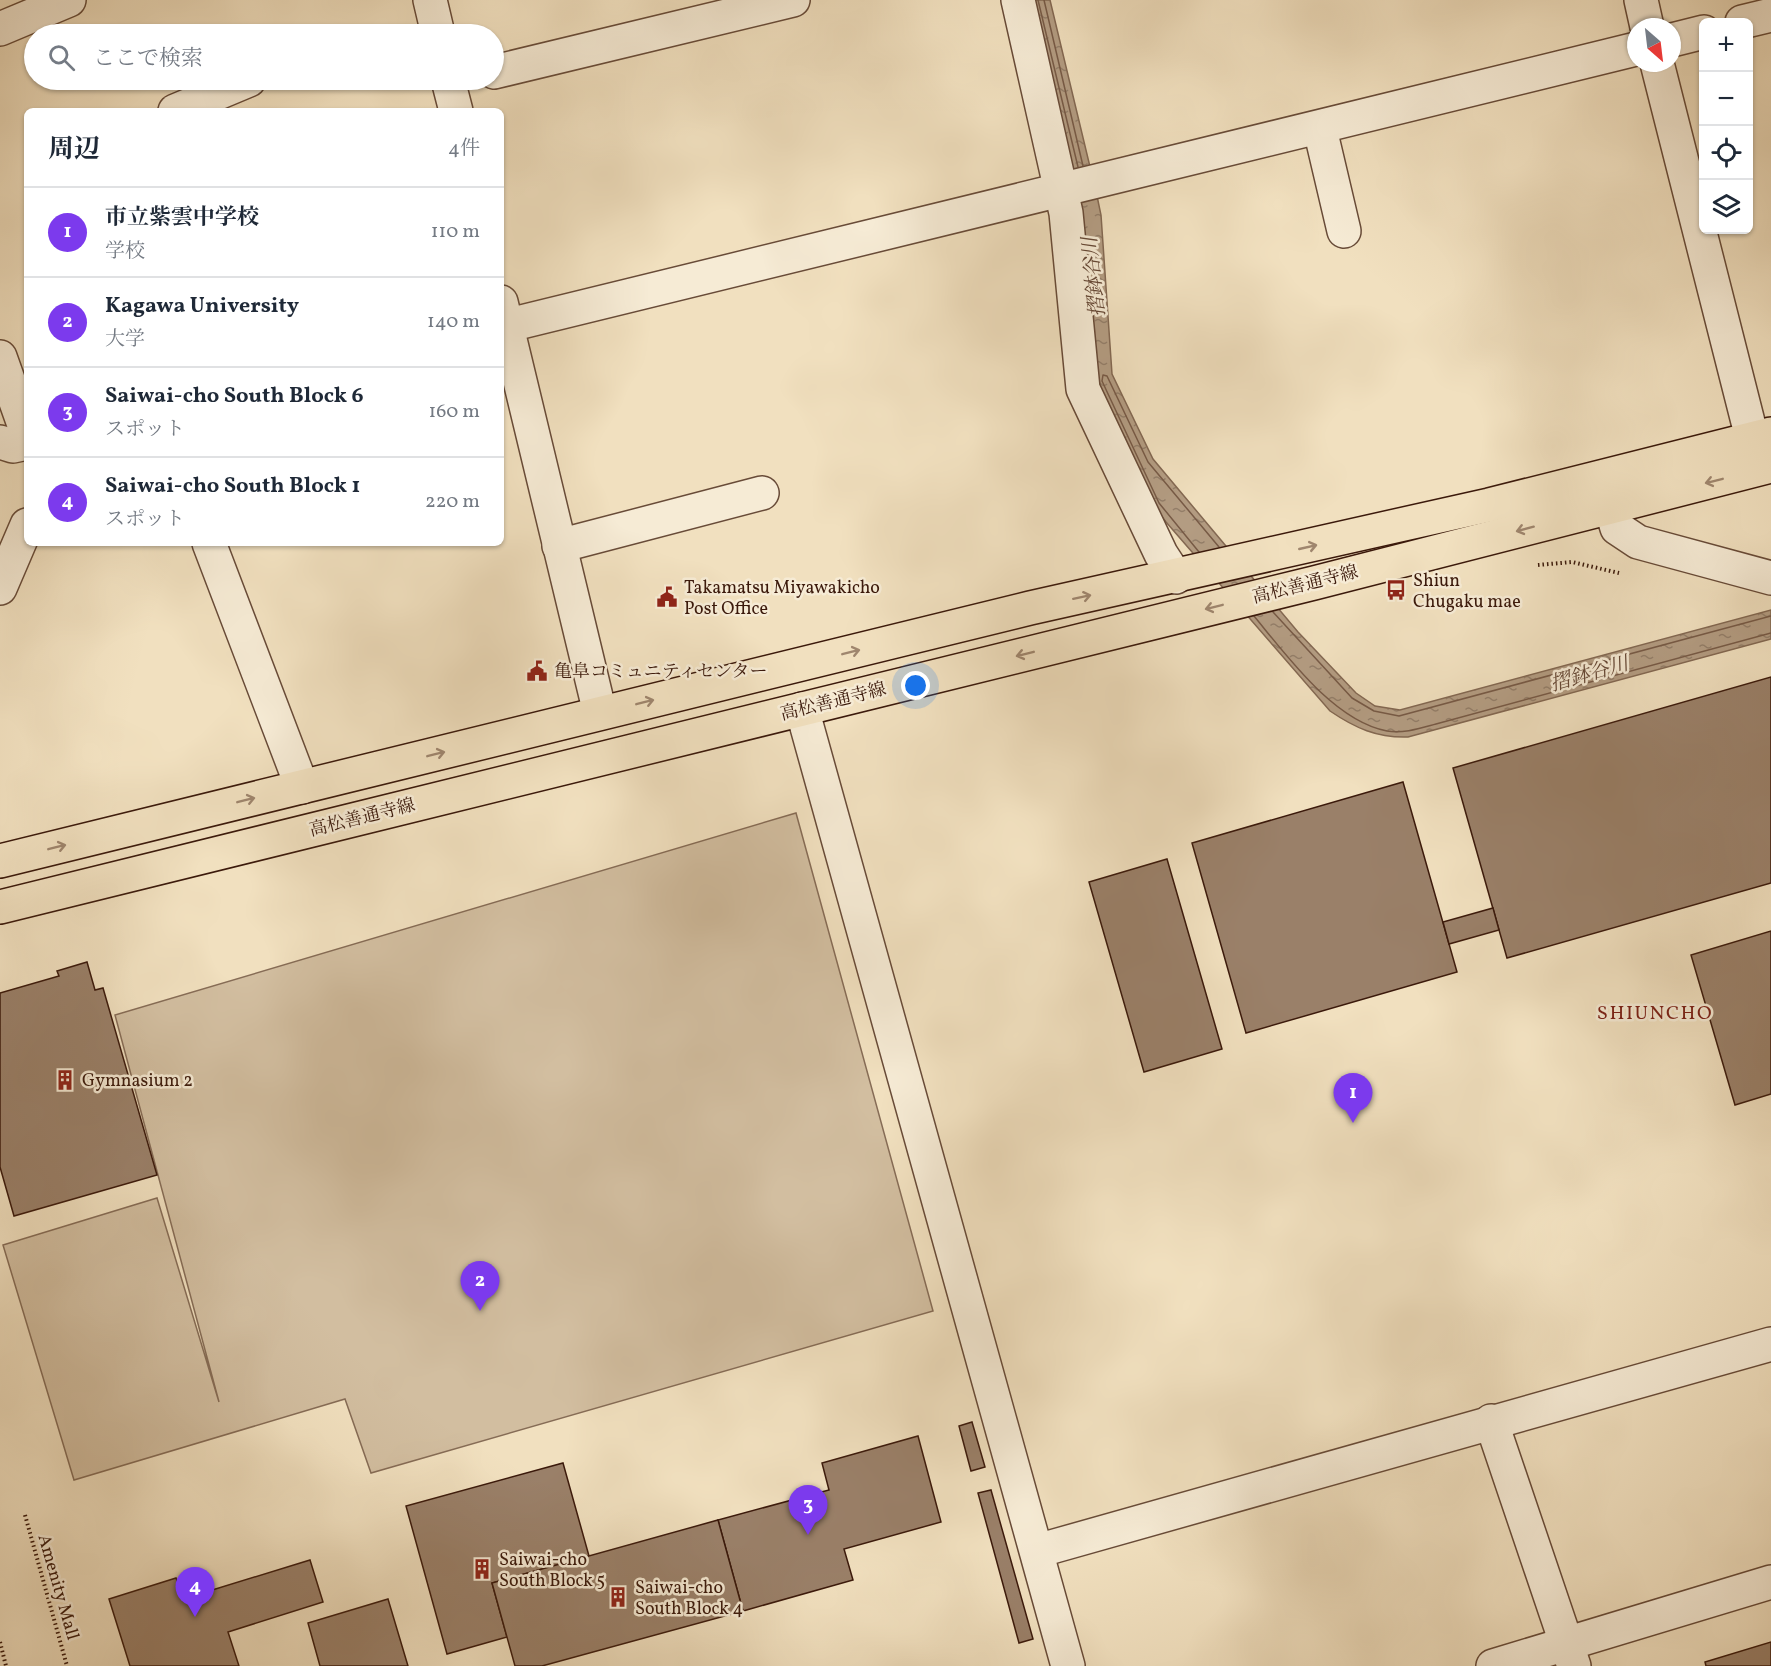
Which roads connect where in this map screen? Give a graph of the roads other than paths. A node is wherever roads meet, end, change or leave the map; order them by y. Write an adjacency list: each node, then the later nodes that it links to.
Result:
1 (69, 0): 10 (street)
2 (430, 0): 9 (street)
3 (793, 0): 14 (street)
4 (1018, 0): 19 (street)
5 (1641, 0): 7 (street)
6 (1771, 15): 8 (street)
7 (1645, 18)
8 (1753, 19)
9 (436, 24)
10 (0, 29)
11 (1699, 33): 12 (street)
12 (1681, 38)
13 (1627, 52): 18 (street)
14 (504, 70)
15 (1659, 72): 25 (street)
16 (225, 90): 17 (street)
17 (182, 108)
18 (1320, 129): 19 (street); 20 (street)
19 (1077, 188): 21 (street); 34 (street)
20 (1344, 231)
21 (504, 319)
22 (504, 323): 33 (street)
23 (0, 357): 24 (street)
24 (24, 425)
25 (1759, 428): 29 (main road, 高松善通寺線)
26 (0, 442): 27 (street)
27 (24, 444)
28 (1771, 466): 29 (main road, 高松善通寺線, one-way to 29)
29 (1606, 491): 34 (main road, 高松善通寺線, one-way to 29); 35 (street); 37 (main road, 高松善通寺線, one-way to 37)
30 (762, 493): 33 (street)
31 (24, 532): 36 (street)
32 (210, 546): 39 (street)
33 (559, 546): 38 (street)
34 (1176, 577): 38 (main road, 高松善通寺線, one-way to 34)
35 (1771, 578)
36 (0, 588)
37 (802, 709): 41 (main road, 高松善通寺線); 44 (street)
38 (600, 713): 39 (main road, 高松善通寺線, one-way to 38)
39 (302, 787): 40 (main road, 高松善通寺線, one-way to 39)
40 (0, 861)
41 (0, 908)
42 (1771, 1344): 43 (street)
43 (1491, 1421): 44 (street); 46 (street)
44 (1037, 1551): 47 (street)
45 (1771, 1582): 46 (street)
46 (1571, 1655): 48 (street)
47 (1068, 1666)
48 (1493, 1666)

